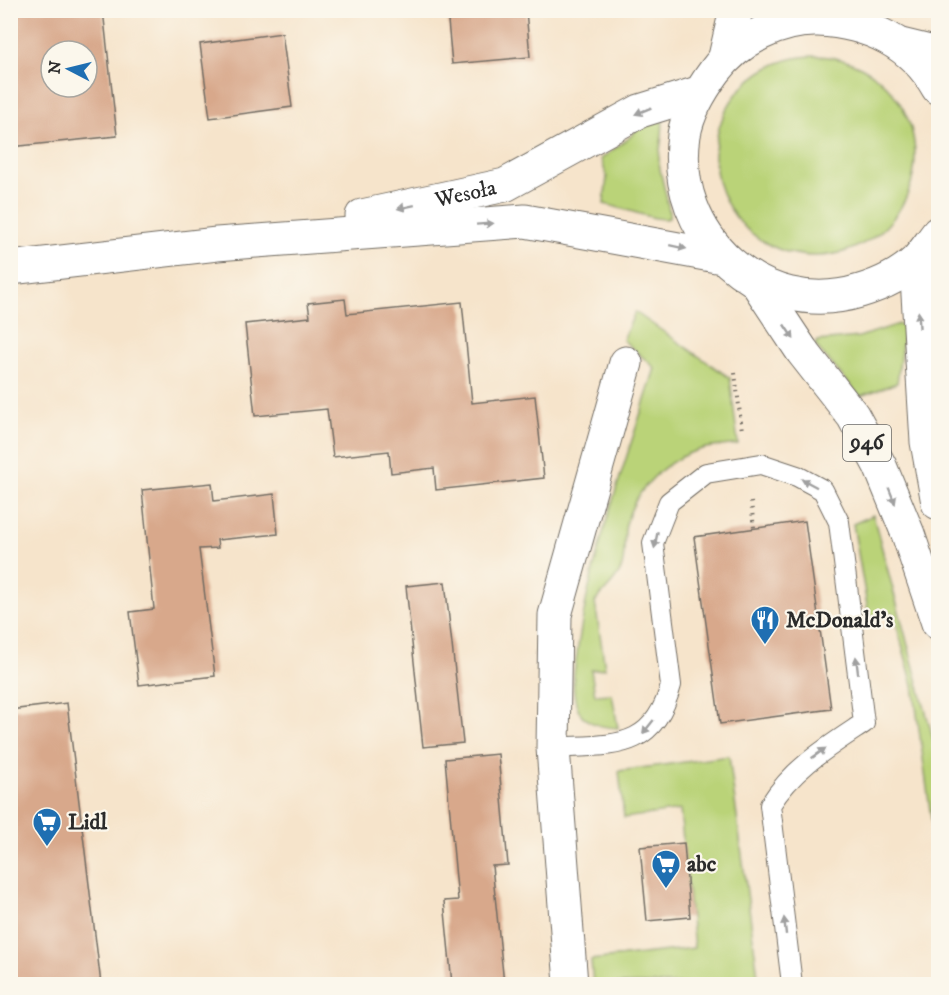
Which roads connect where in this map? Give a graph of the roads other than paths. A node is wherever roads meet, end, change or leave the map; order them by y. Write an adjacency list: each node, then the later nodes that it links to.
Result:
1 (736, 10): 5 (main road)
2 (871, 20): 3 (main road); 5 (main road)
3 (901, 45): 4 (main road); 6 (main road)
4 (939, 54)
5 (725, 57): 7 (main road)
6 (939, 88)
7 (698, 93): 9 (main road, Wesoła, one-way to 9); 10 (main road)
8 (939, 233): 11 (main road)
9 (217, 244): 10 (main road, Wesoła, one-way to 10); 12 (main road, Wesoła)
10 (722, 257): 13 (main road)
11 (916, 262): 13 (main road); 15 (main road, one-way to 11)
12 (10, 268)
13 (757, 283): 16 (main road, 946, one-way to 16)
14 (626, 363): 17 (main road)
15 (939, 503)
16 (939, 623)
17 (553, 748): 18 (main road); 19 (lane, one-way to 17)
18 (571, 984)
19 (792, 984)

